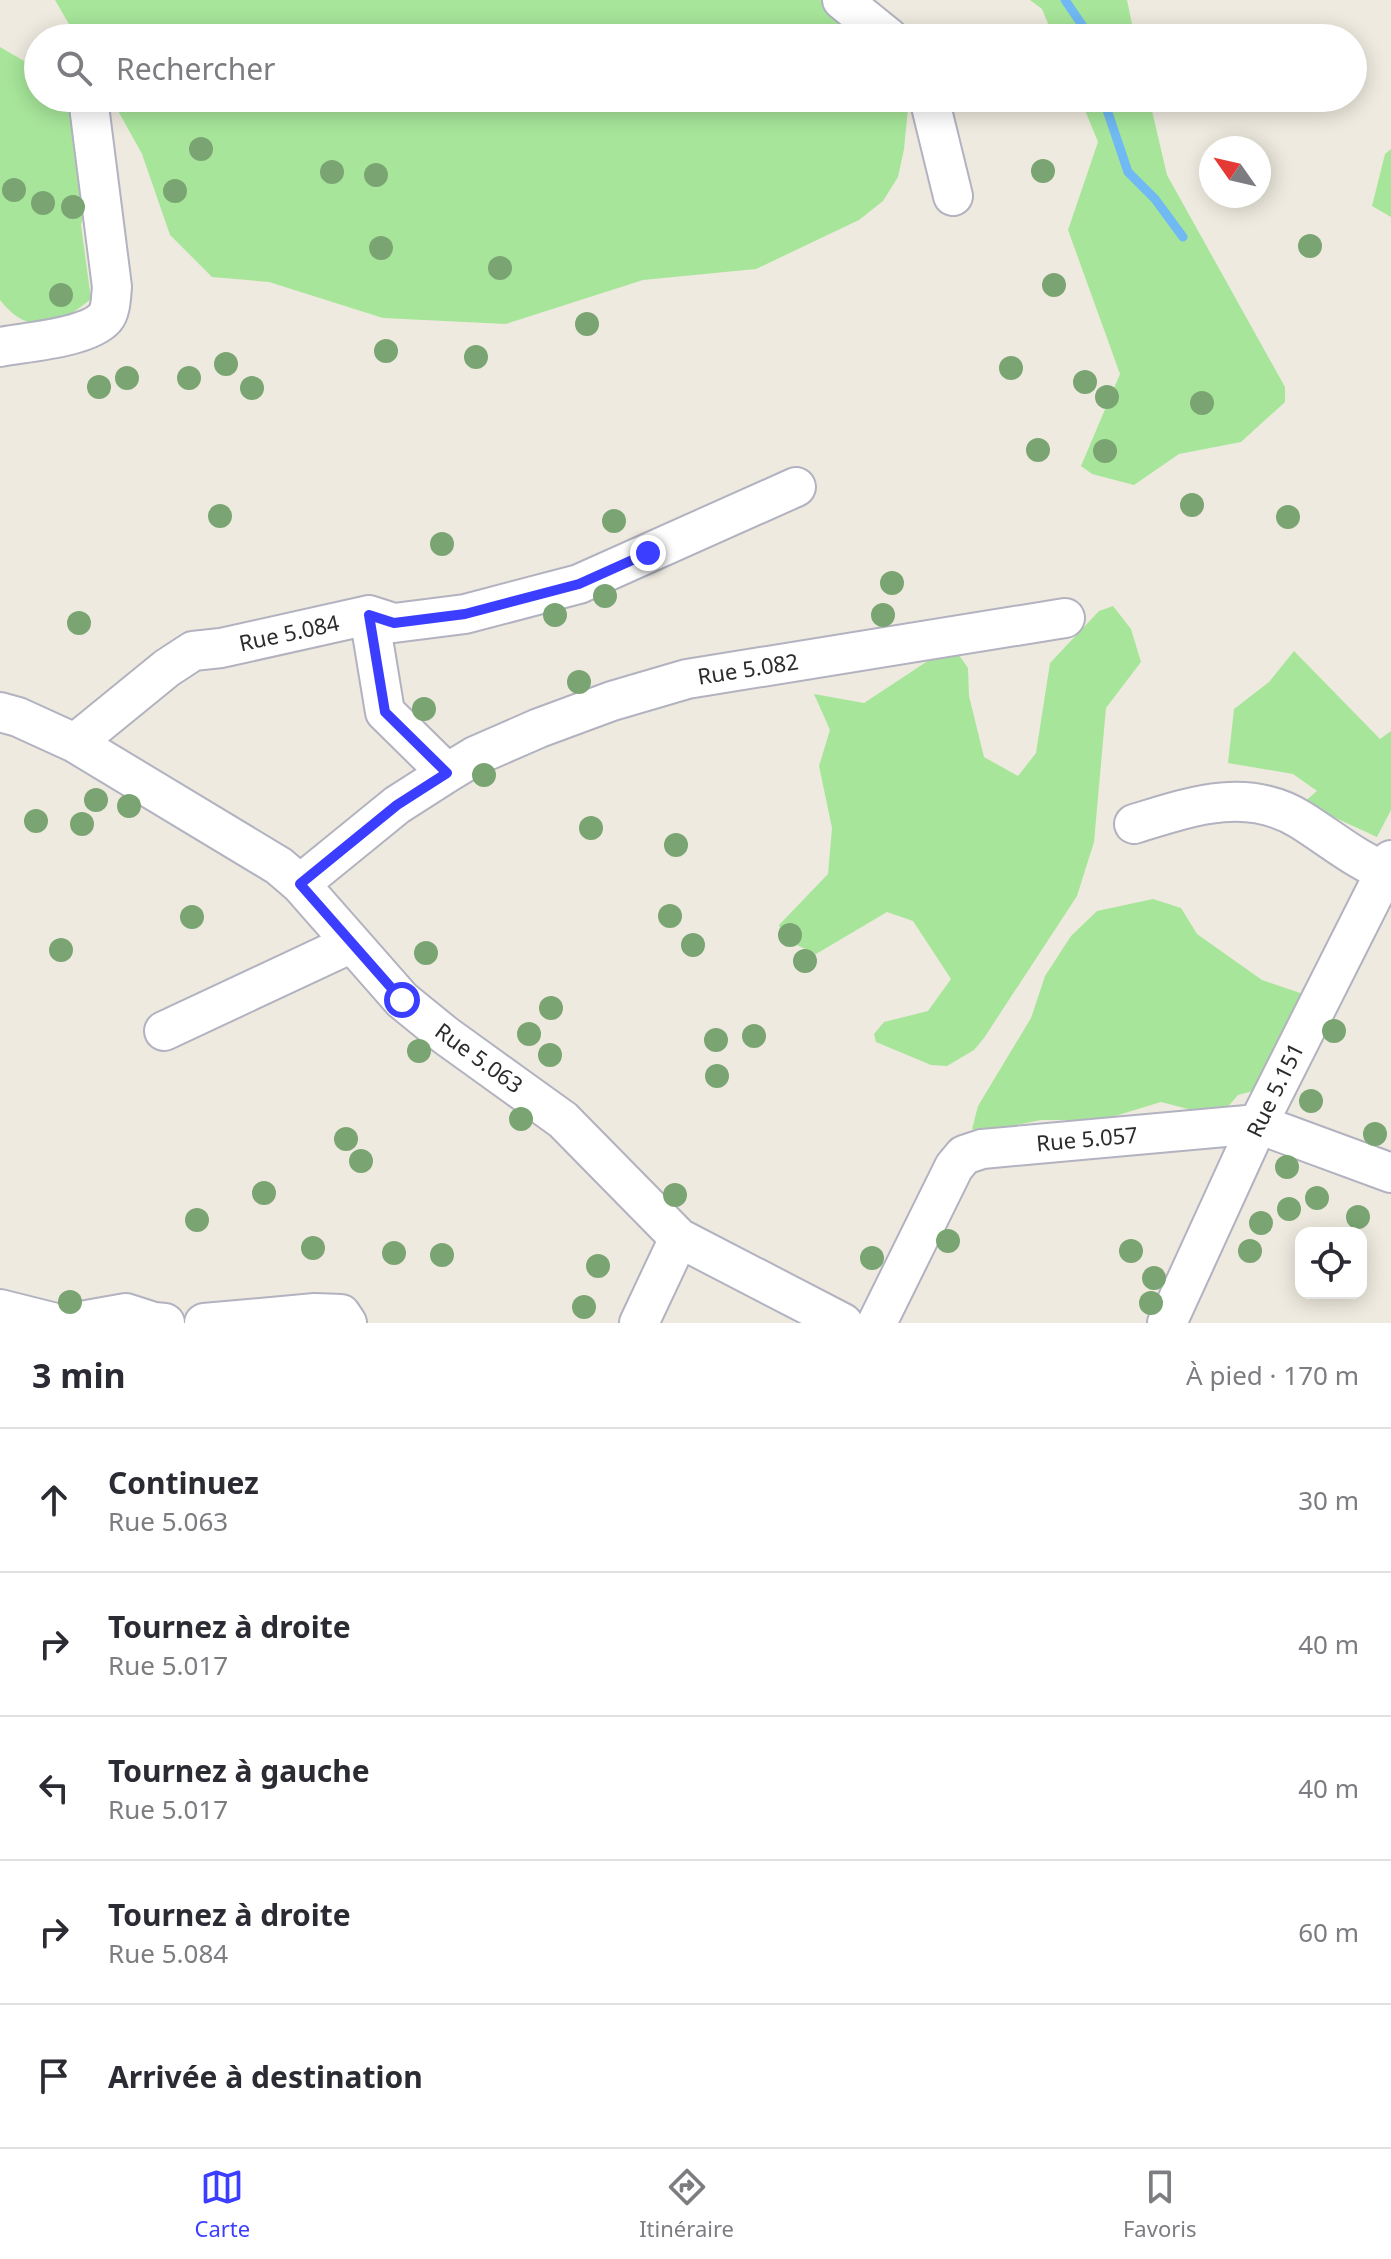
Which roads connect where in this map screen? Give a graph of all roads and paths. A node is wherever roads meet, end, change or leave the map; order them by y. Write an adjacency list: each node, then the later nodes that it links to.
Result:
1 (842, 0): 2 (street)
2 (872, 24)
3 (90, 112): 6 (street)
4 (932, 112): 5 (street)
5 (953, 196)
6 (0, 347)
7 (796, 487): 8 (street, Rue 5.084)
8 (369, 615): 11 (street, Rue 5.084); 12 (street)
9 (1065, 618): 12 (street, Rue 5.082)
10 (0, 712): 11 (street, Rue 5.063)
11 (75, 743): 15 (street, Rue 5.063)
12 (447, 773): 15 (street, Rue 5.082)
13 (1134, 824): 14 (street)
14 (1389, 868): 18 (street, Rue 5.151)
15 (300, 884): 16 (street, Rue 5.063)
16 (352, 943): 17 (street); 20 (street, Rue 5.063)
17 (164, 1031)
18 (1258, 1124): 19 (street, Rue 5.057); 29 (street, Rue 5.057); 30 (street, Rue 5.151)
19 (1391, 1173)
20 (679, 1238): 27 (street); 28 (street, Rue 5.063)
21 (0, 1309): 22 (street)
22 (56, 1323)
23 (70, 1323): 24 (street)
24 (165, 1323)
25 (204, 1323): 26 (street)
26 (347, 1323)
27 (639, 1323)
28 (843, 1323)
29 (877, 1323)
30 (1167, 1323)

